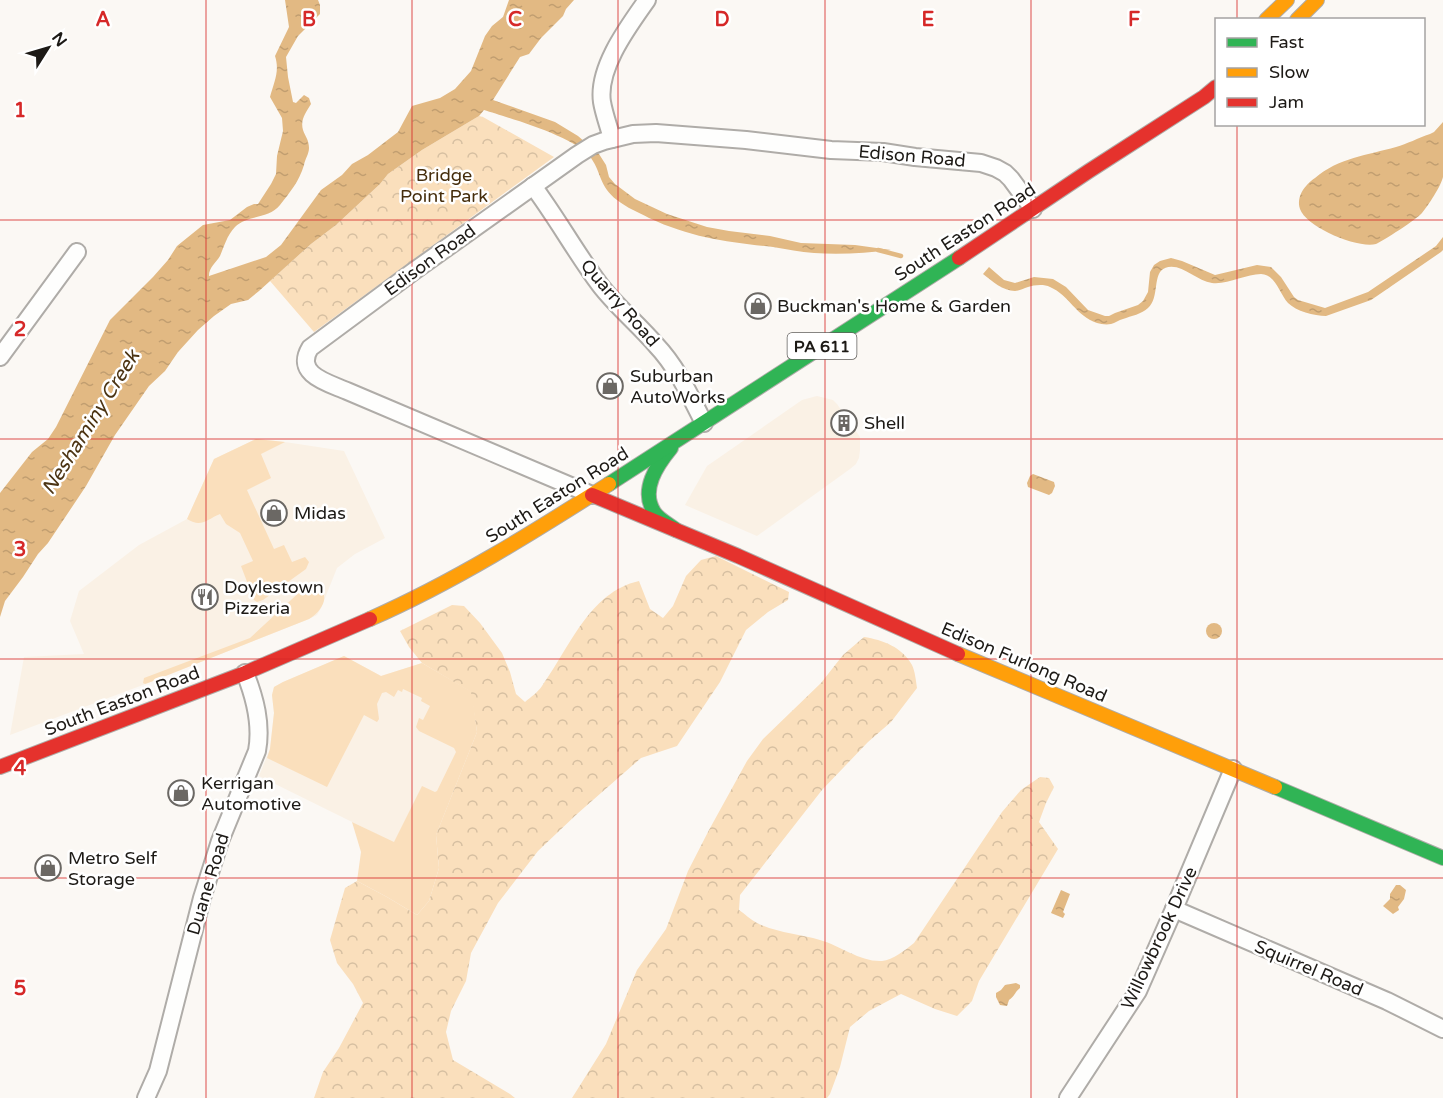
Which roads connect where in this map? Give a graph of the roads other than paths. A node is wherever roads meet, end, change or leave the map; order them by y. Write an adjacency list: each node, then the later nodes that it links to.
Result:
1 (647, 0): 8 (street)
2 (1287, 0): 4 (main road)
3 (1317, 0): 5 (main road)
4 (1268, 18)
5 (1299, 18)
6 (1215, 88): 9 (main road, South Easton Road / PA 611)
7 (1169, 104): 9 (main road, South Easton Road / PA 611)
8 (612, 139): 10 (street, Edison Road); 11 (street, Edison Road)
9 (1089, 171): 11 (main road, South Easton Road / PA 611)
10 (533, 186): 14 (street, Quarry Road); 16 (street, Edison Road)
11 (1033, 209): 14 (main road, South Easton Road / PA 611)
12 (77, 252): 13 (street)
13 (0, 357)
14 (704, 423): 15 (main road, South Easton Road / PA 611)
15 (680, 438): 16 (main road, South Easton Road / PA 611); 17 (main road)
16 (592, 495): 17 (main road, Edison Furlong Road); 18 (main road, South Easton Road / PA 611)
17 (676, 530): 20 (main road, Edison Furlong Road)
18 (245, 673): 19 (main road, South Easton Road / PA 611); 24 (street, Duane Road)
19 (0, 767)
20 (1233, 768): 21 (main road, Edison Furlong Road); 22 (street, Willowbrook Drive)
21 (1443, 858)
22 (1174, 909): 23 (street, Squirrel Road); 25 (street, Willowbrook Drive)
23 (1443, 1029)
24 (146, 1098)
25 (1068, 1098)

